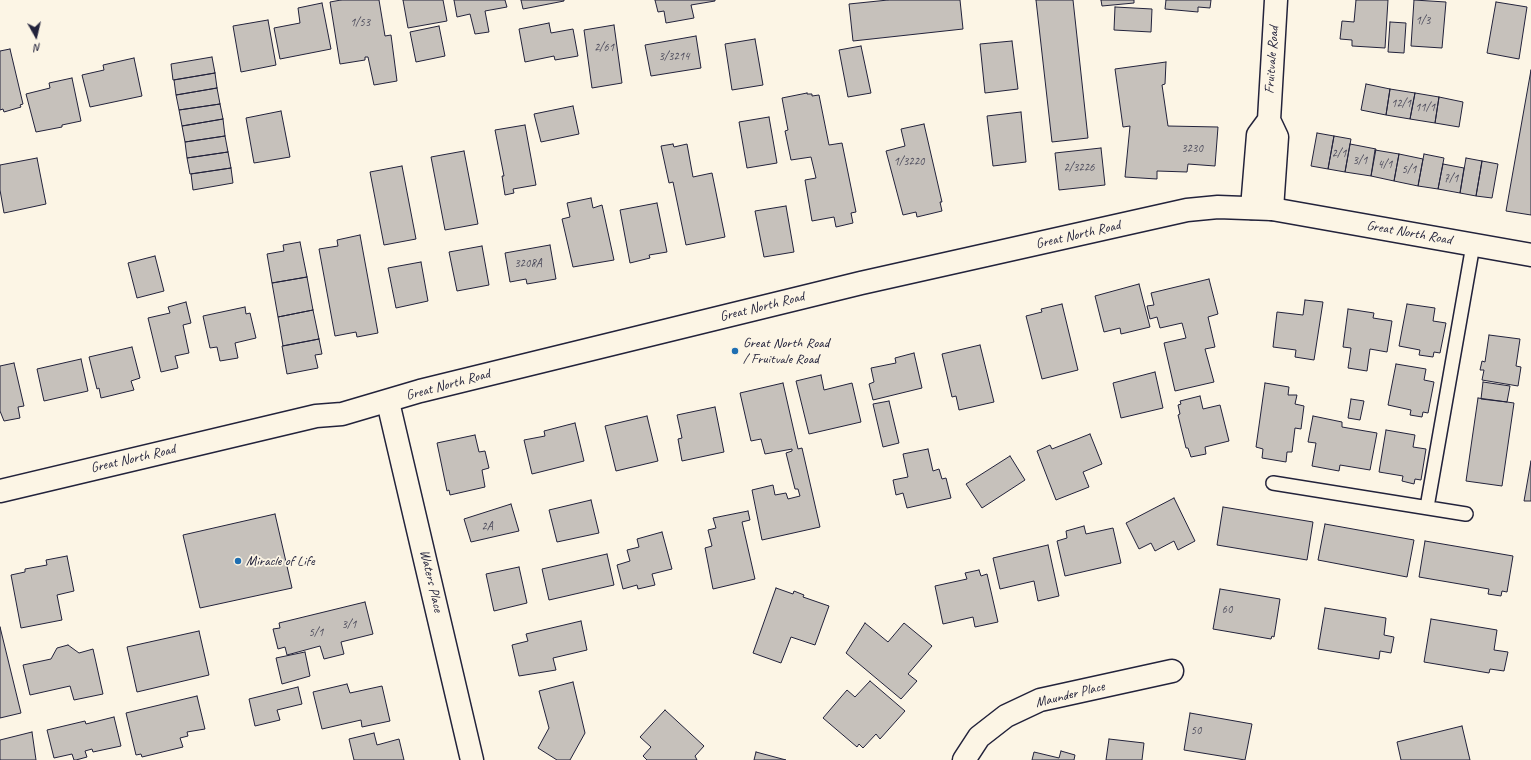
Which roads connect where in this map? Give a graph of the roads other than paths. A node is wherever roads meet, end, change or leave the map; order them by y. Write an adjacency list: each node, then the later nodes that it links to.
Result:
1 (1276, 0): 2 (main road, Fruitvale Road)
2 (1262, 208): 3 (main road, Great North Road); 5 (main road, Great North Road)
3 (1473, 245): 4 (main road, Great North Road); 8 (lane)
4 (1531, 255)
5 (388, 402): 7 (main road, Great North Road); 11 (main road, Waters Place)
6 (1273, 483): 8 (lane)
7 (0, 491)
8 (1427, 507): 9 (lane)
9 (1466, 514)
10 (1172, 671): 12 (main road, Maunder Place)
11 (472, 760)
12 (964, 760)

